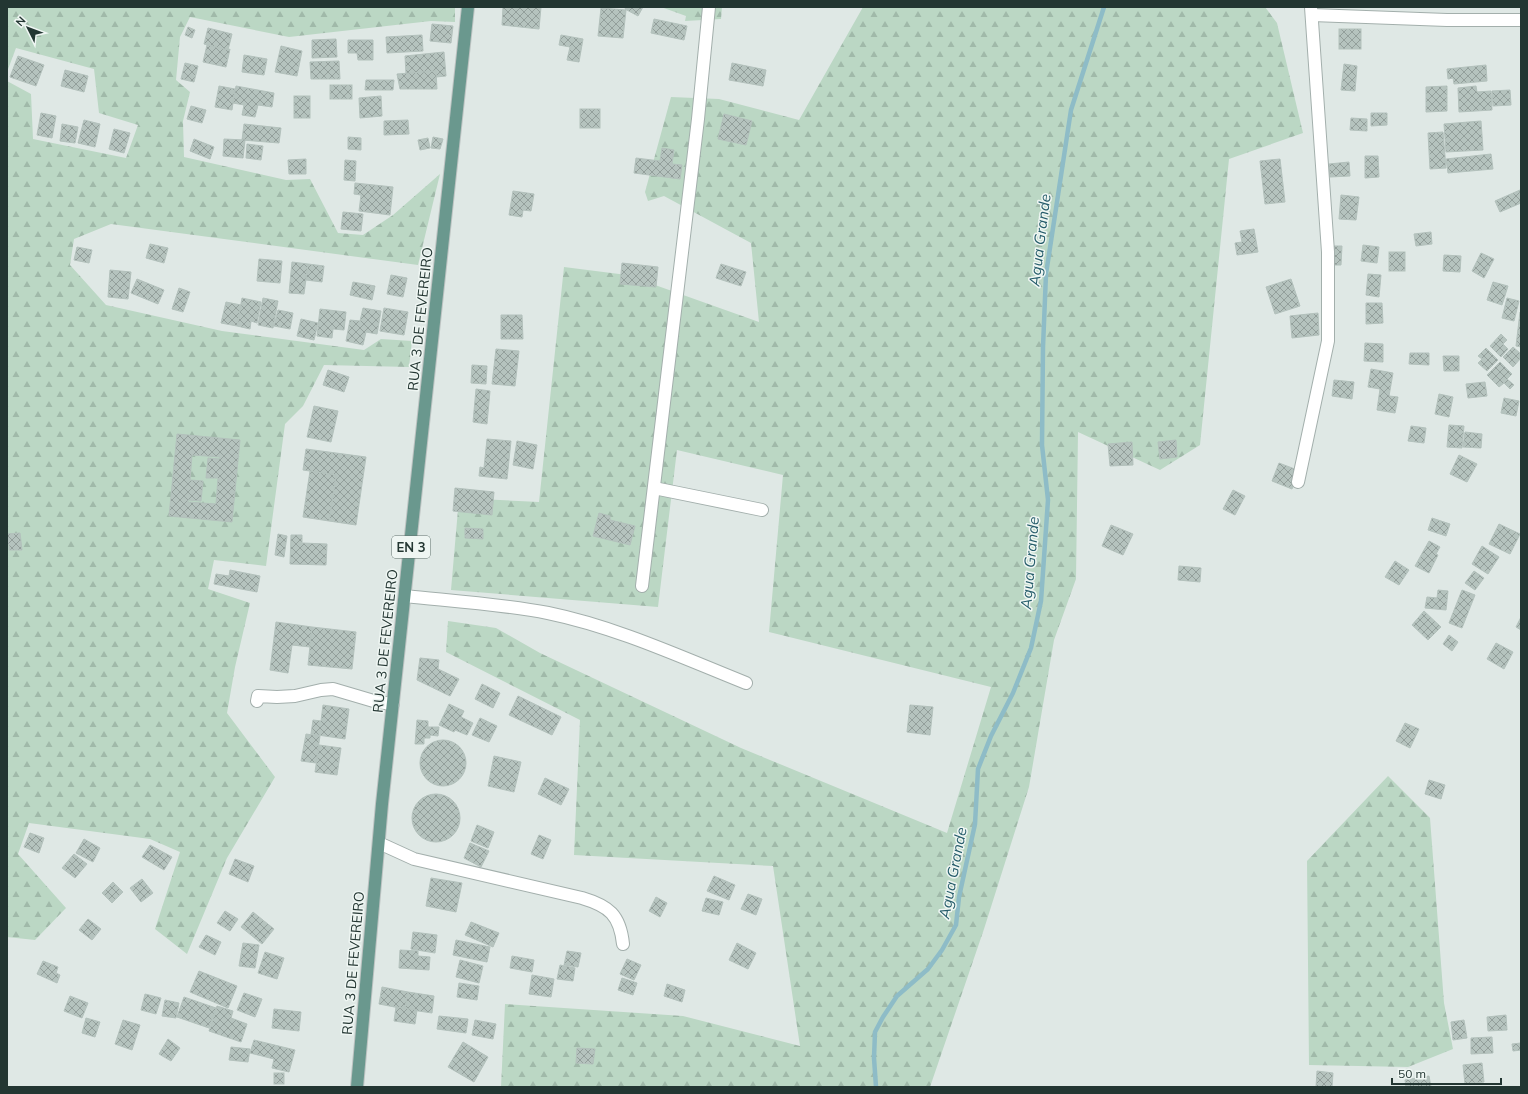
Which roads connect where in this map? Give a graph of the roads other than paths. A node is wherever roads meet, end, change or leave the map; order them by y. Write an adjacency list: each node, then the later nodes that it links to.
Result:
1 (468, 7): 9 (main road, RUA 3 DE FEVEREIRO / EN 3)
2 (709, 7): 6 (street)
3 (1312, 11): 4 (street); 5 (street)
4 (1521, 20)
5 (1298, 482)
6 (654, 488): 7 (street); 8 (street)
7 (762, 510)
8 (642, 586)
9 (406, 596): 10 (street); 12 (main road, RUA 3 DE FEVEREIRO / EN 3)
10 (746, 683)
11 (257, 701): 12 (street)
12 (393, 704): 13 (main road, RUA 3 DE FEVEREIRO / EN 3)
13 (379, 843): 14 (street); 15 (main road, RUA 3 DE FEVEREIRO / EN 3)
14 (623, 944)
15 (357, 1087)

